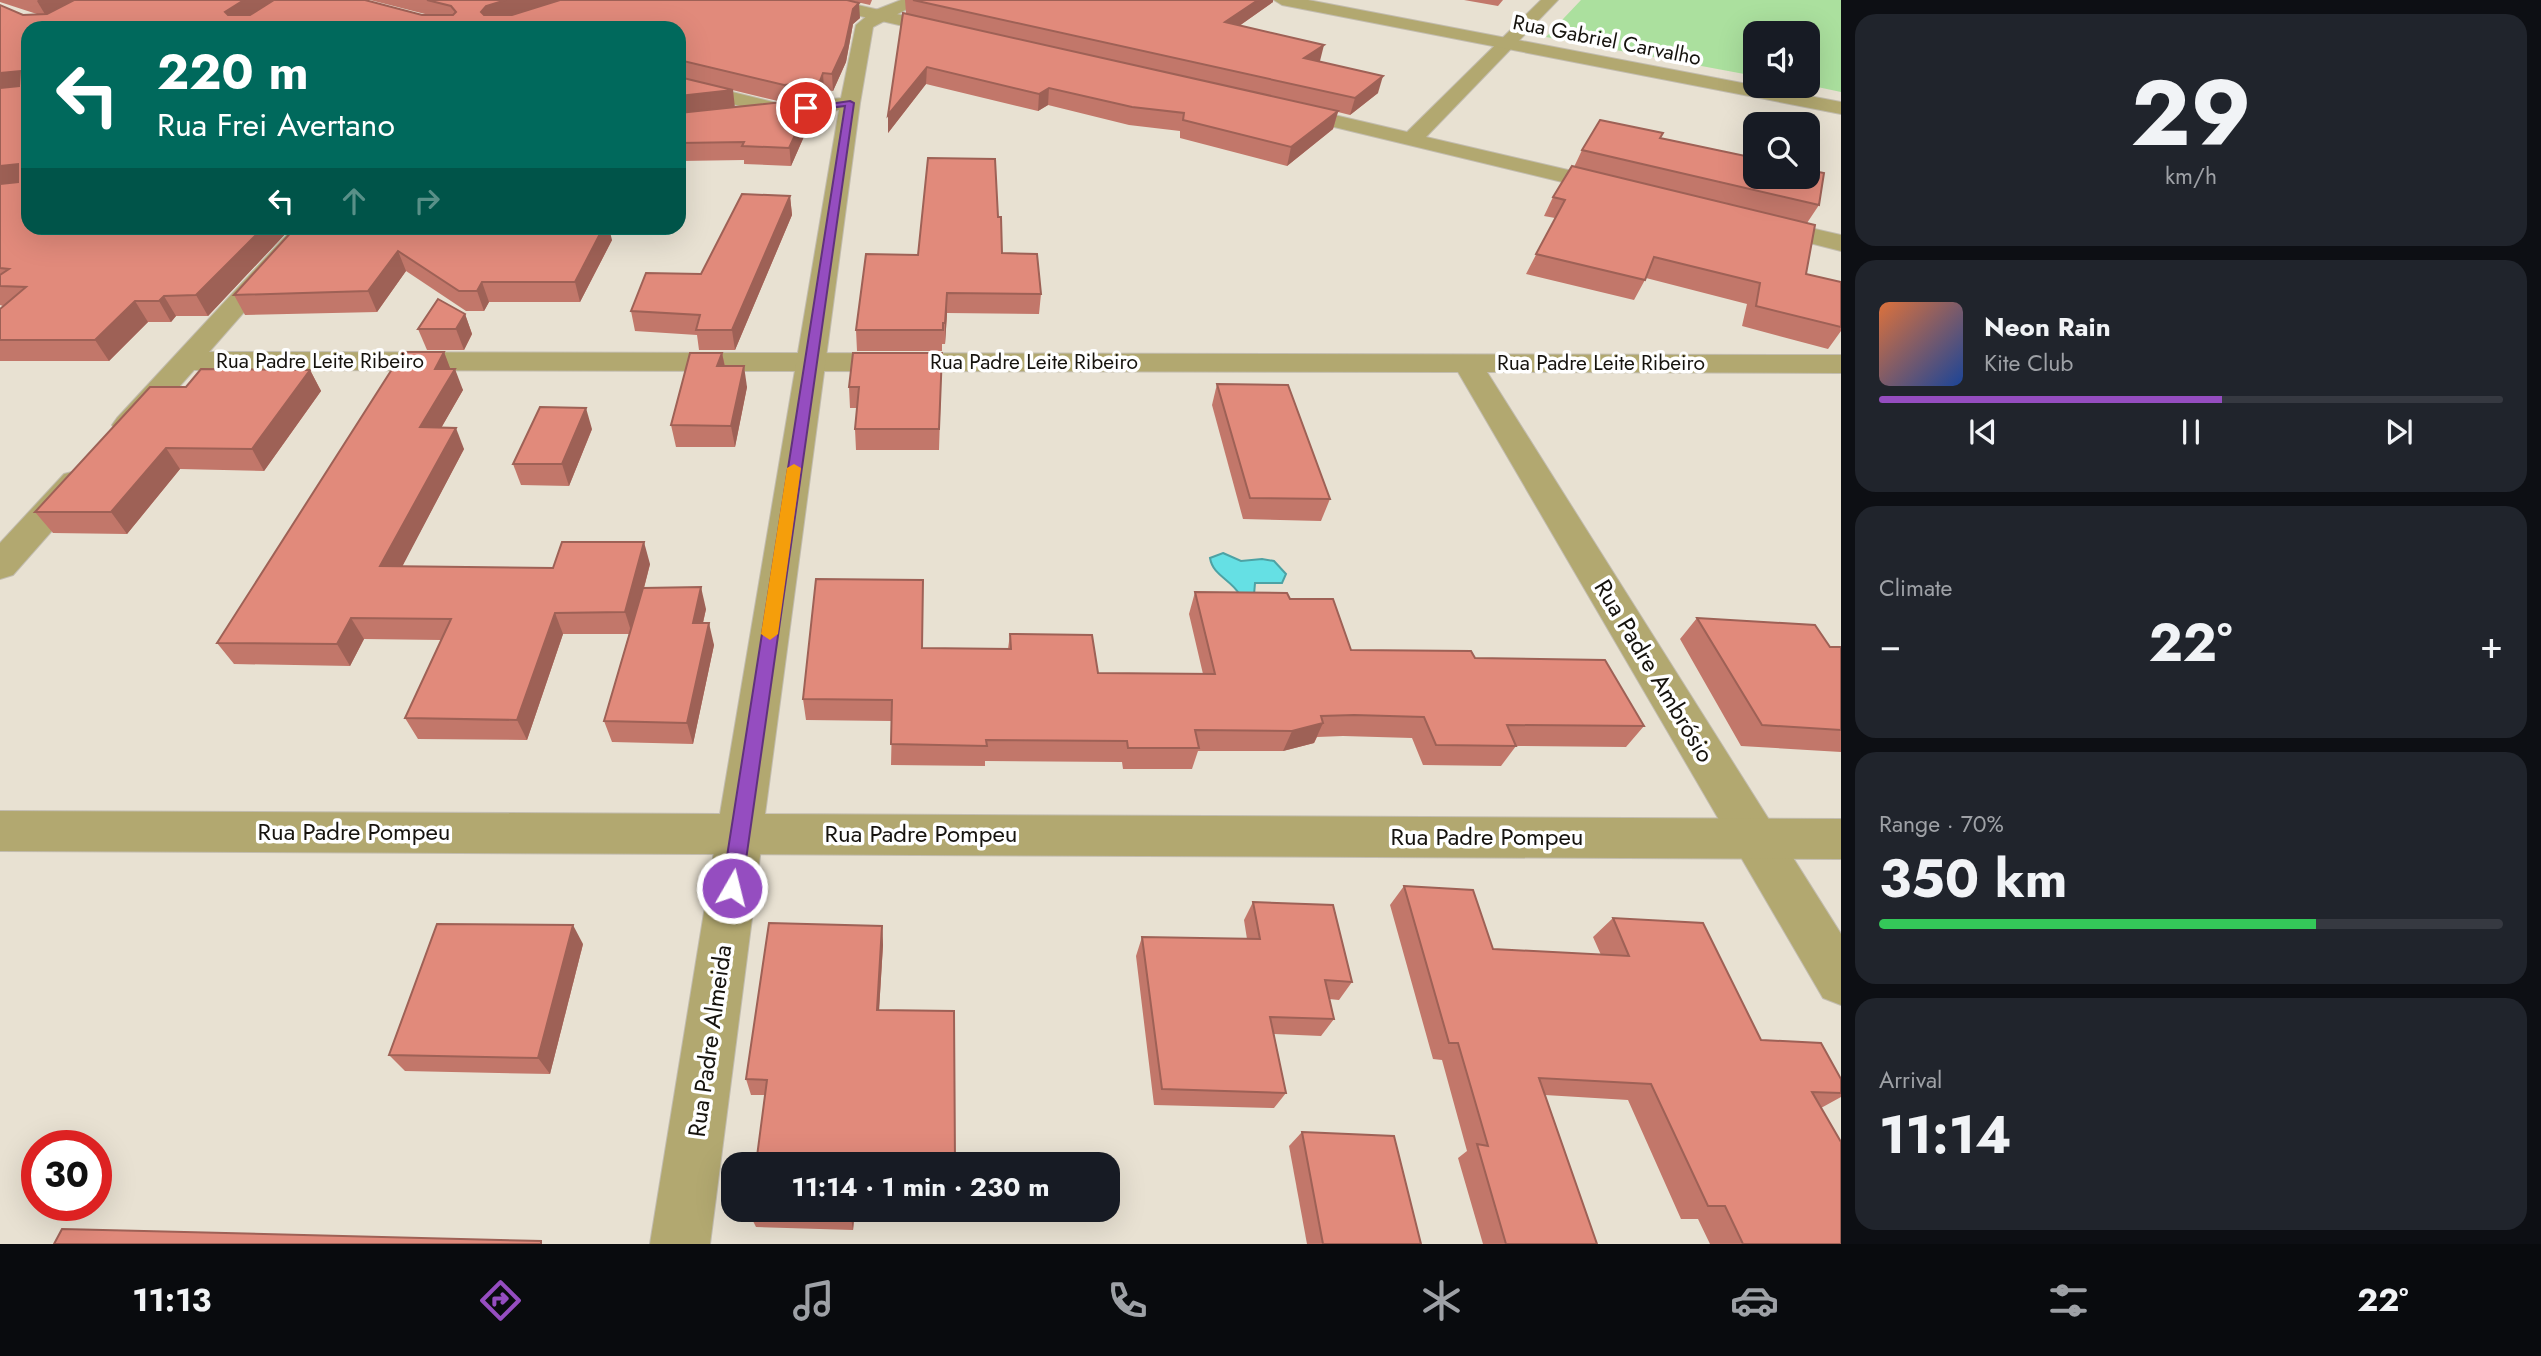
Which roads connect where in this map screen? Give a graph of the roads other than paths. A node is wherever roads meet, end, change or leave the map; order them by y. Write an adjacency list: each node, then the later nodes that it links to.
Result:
1 (814, 0): 5 (street)
2 (916, 0): 5 (street)
3 (1282, 0): 7 (street, Rua Gabriel Carvalho)
4 (1550, 0): 7 (street)
5 (879, 15): 6 (street); 9 (street, Rua Padre Almeida)
6 (972, 37)
7 (1507, 44): 11 (street, Rua Gabriel Carvalho); 14 (street)
8 (686, 87): 12 (street)
9 (850, 103): 12 (street); 20 (street, Rua Padre Almeida)
10 (1266, 105): 14 (street)
11 (1841, 108)
12 (785, 111): 13 (street)
13 (732, 117)
14 (1412, 139): 15 (street)
15 (1640, 194)
16 (1747, 220): 18 (street)
17 (300, 235): 19 (street)
18 (1841, 243)
19 (186, 361): 20 (street, Rua Padre Leite Ribeiro); 23 (street)
20 (810, 362): 21 (street, Rua Padre Leite Ribeiro); 25 (street, Rua Padre Almeida)
21 (1467, 363): 22 (street, Rua Padre Leite Ribeiro); 27 (street, Rua Padre Ambrósio)
22 (1841, 364)
23 (0, 566)
24 (0, 831): 25 (street, Rua Padre Pompeu)
25 (740, 833): 27 (street, Rua Padre Pompeu); 29 (street, Rua Padre Almeida)
26 (1841, 838): 27 (street, Rua Padre Pompeu)
27 (1756, 839): 28 (street, Rua Padre Ambrósio)
28 (1841, 980)
29 (680, 1244)

